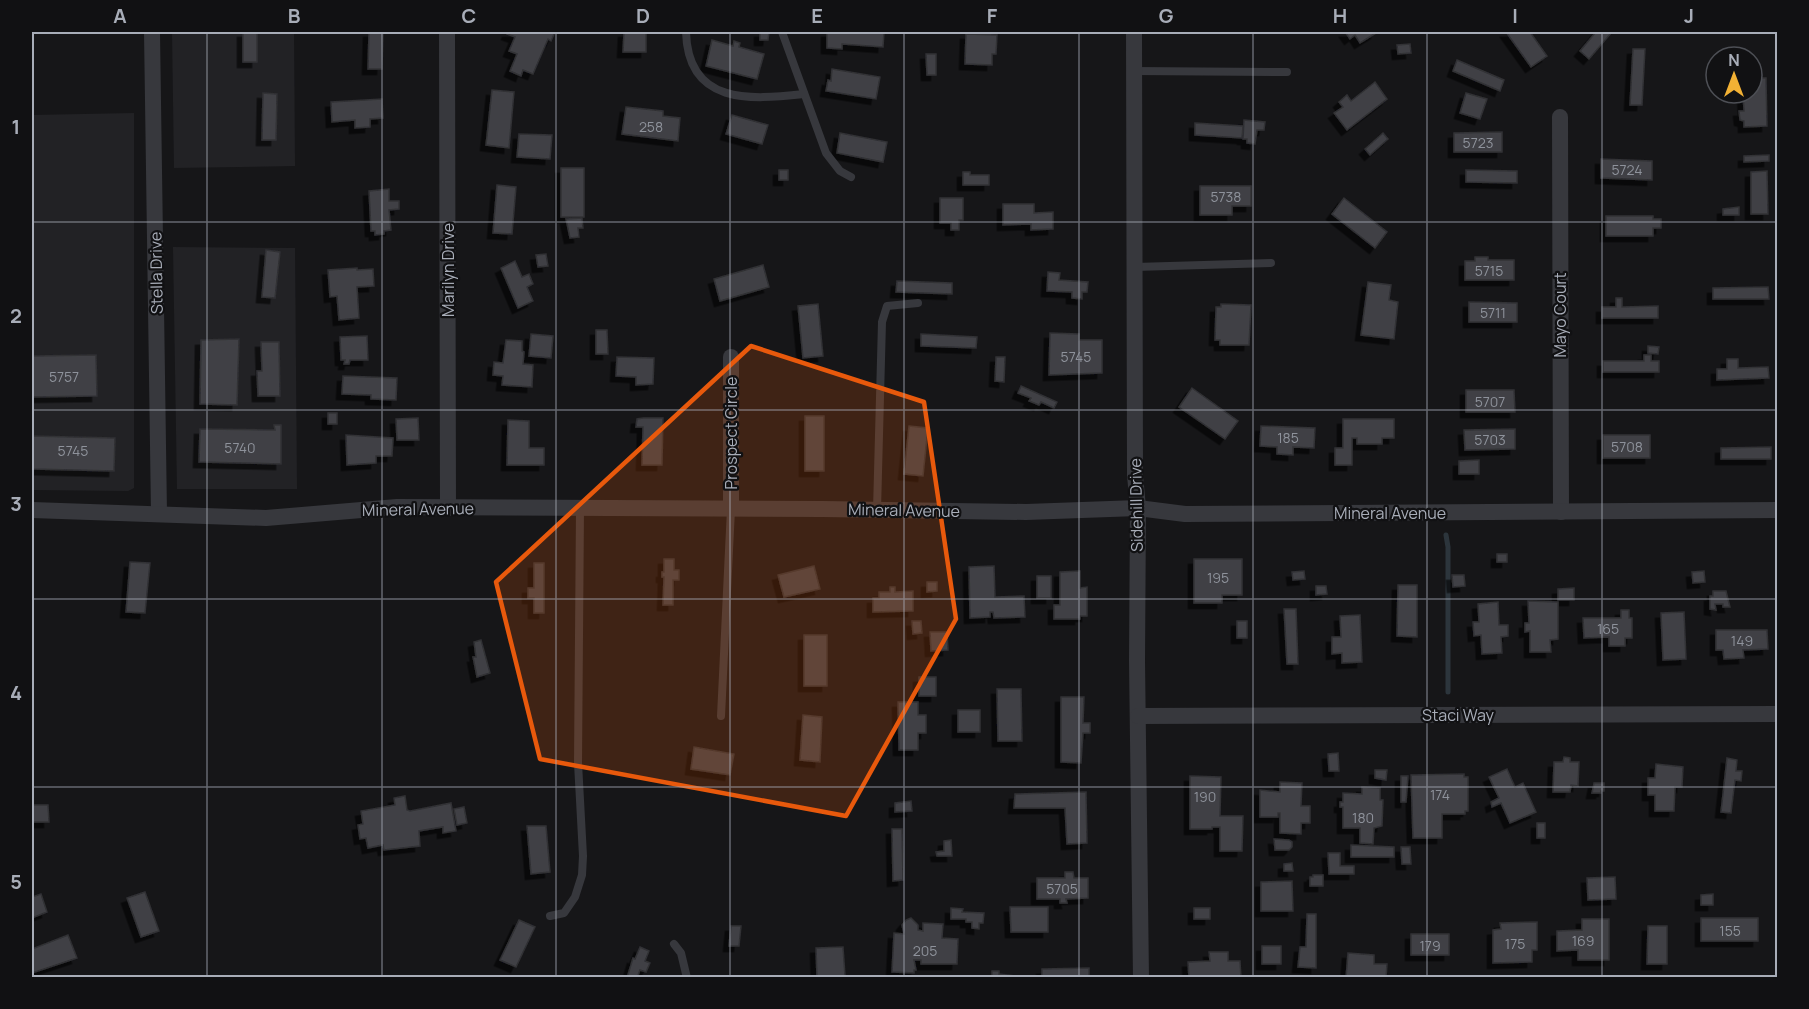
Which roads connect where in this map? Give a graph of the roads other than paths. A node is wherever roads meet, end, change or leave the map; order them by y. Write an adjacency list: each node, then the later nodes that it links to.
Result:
1 (152, 32): 23 (street, Stella Drive)
2 (447, 32): 15 (street, Marilyn Drive)
3 (686, 32): 8 (lane)
4 (782, 32): 8 (lane)
5 (1134, 32): 6 (street, Sidehill Drive)
6 (1134, 71): 7 (lane); 12 (street, Sidehill Drive)
7 (1287, 72)
8 (804, 94): 10 (lane)
9 (1560, 117): 22 (street, Mayo Court)
10 (851, 177)
11 (1270, 263): 12 (lane)
12 (1135, 267): 16 (street, Sidehill Drive)
13 (918, 303): 20 (lane)
14 (731, 357): 18 (street, Prospect Circle)
15 (448, 507): 17 (street, Mineral Avenue); 23 (street, Mineral Avenue)
16 (1138, 508): 20 (street, Mineral Avenue); 22 (street, Mineral Avenue); 26 (street, Sidehill Drive)
17 (580, 509): 18 (street, Mineral Avenue); 27 (lane)
18 (731, 509): 20 (street, Mineral Avenue); 25 (lane)
19 (32, 510): 23 (street, Mineral Avenue)
20 (877, 510)
21 (1778, 510): 22 (street, Mineral Avenue)
22 (1561, 512)
23 (159, 514)
24 (1778, 714): 26 (street, Staci Way)
25 (721, 716)
26 (1138, 716): 30 (street, Sidehill Drive)
27 (550, 916)
28 (674, 944): 29 (lane)
29 (687, 978)
30 (1141, 978)

